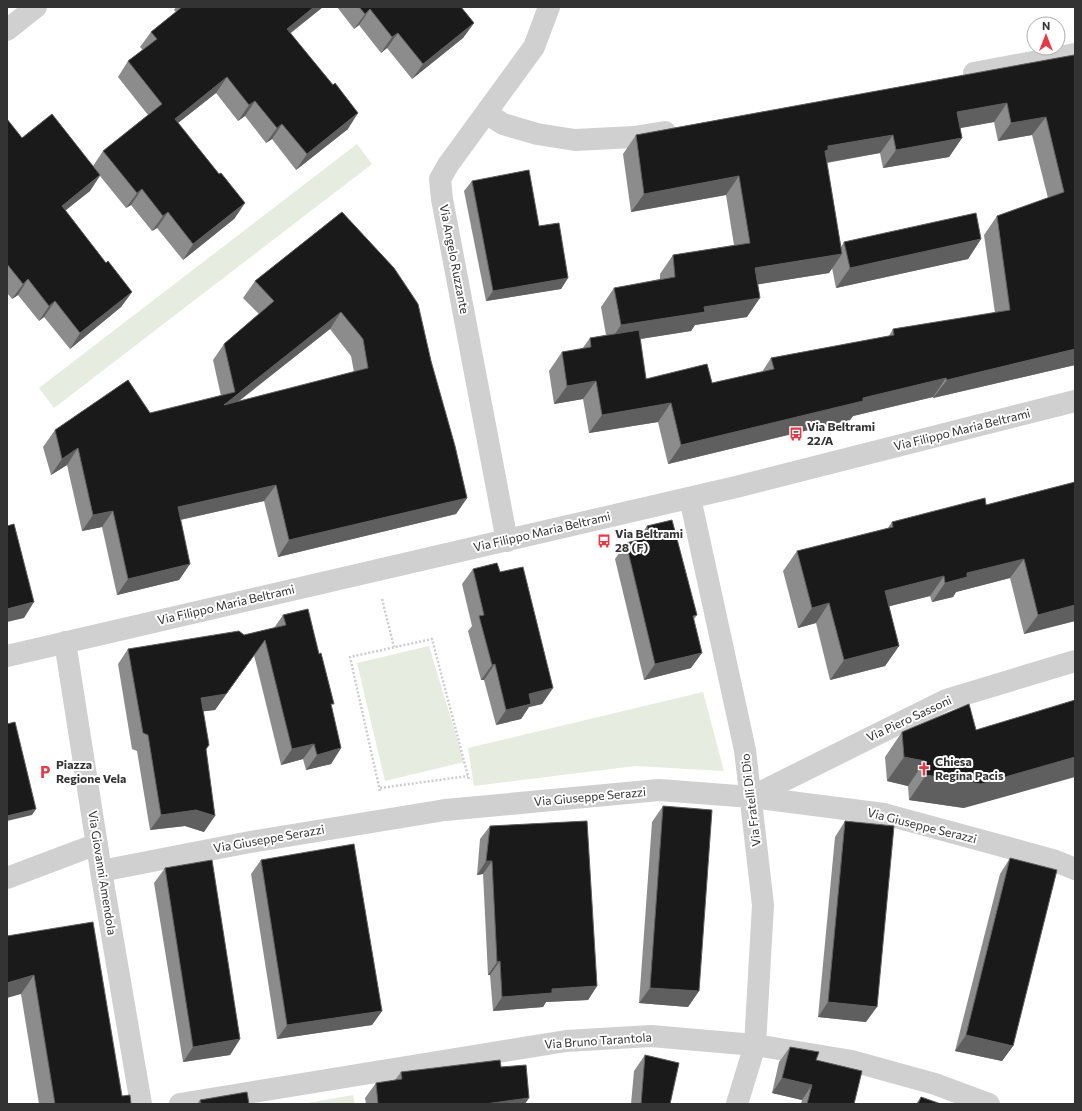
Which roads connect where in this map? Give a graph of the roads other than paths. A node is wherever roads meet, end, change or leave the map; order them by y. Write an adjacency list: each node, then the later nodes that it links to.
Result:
1 (36, 7): 3 (street)
2 (549, 7): 6 (street, Via Angelo Ruzzante)
3 (7, 30)
4 (1075, 54): 5 (street)
5 (951, 78)
6 (486, 113): 7 (street); 10 (street, Via Angelo Ruzzante)
7 (688, 127)
8 (1075, 401): 9 (street, Via Filippo Maria Beltrami)
9 (690, 498): 10 (street, Via Filippo Maria Beltrami); 14 (street, Via Fratelli Di Dio)
10 (507, 541): 11 (street, Via Filippo Maria Beltrami)
11 (65, 642): 12 (street, Via Filippo Maria Beltrami); 15 (street, Via Giovanni Amendola)
12 (7, 656)
13 (1075, 660): 14 (street, Via Piero Sassoni)
14 (752, 797): 16 (street, Via Giuseppe Serazzi); 17 (street, Via Giuseppe Serazzi); 19 (street, Via Fratelli Di Dio)
15 (97, 844): 17 (street, Via Giovanni Amendola); 18 (street)
16 (1075, 869)
17 (101, 871): 20 (street, Via Giovanni Amendola)
18 (7, 878)
19 (755, 1045): 21 (street, Via Bruno Tarantola); 22 (street, Via Fratelli Di Dio); 23 (street, Via Bruno Tarantola)
20 (141, 1104)
21 (180, 1104)
22 (737, 1104)
23 (989, 1104)

